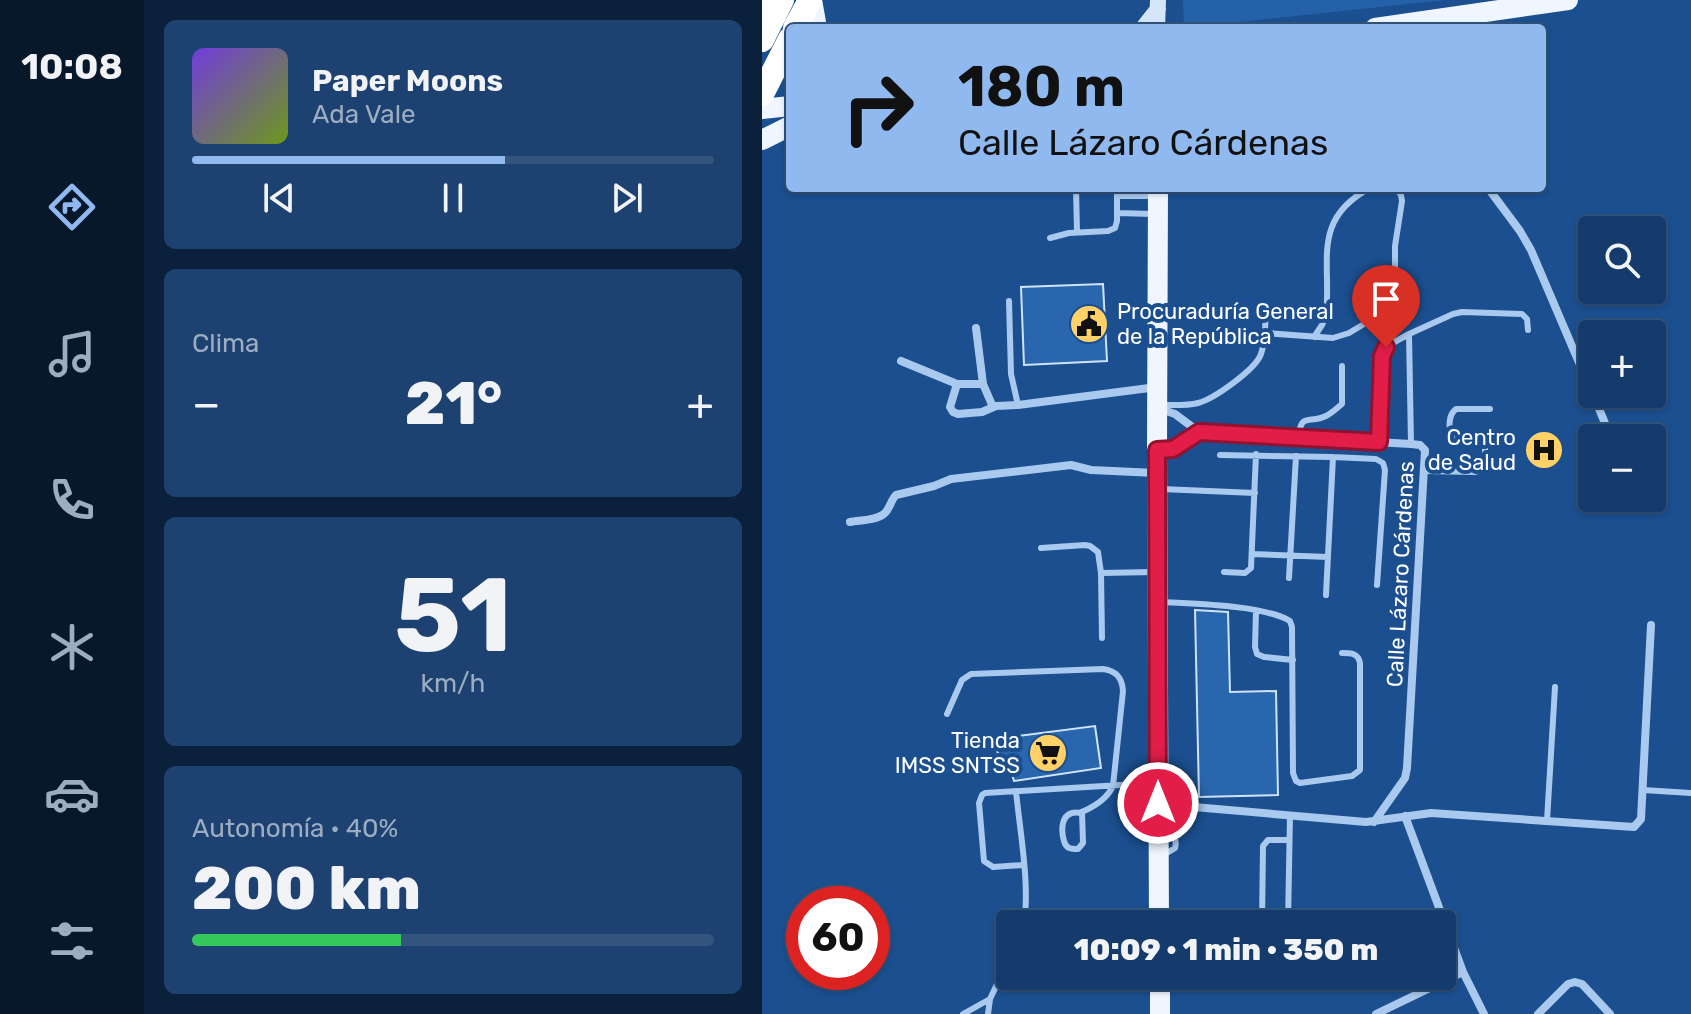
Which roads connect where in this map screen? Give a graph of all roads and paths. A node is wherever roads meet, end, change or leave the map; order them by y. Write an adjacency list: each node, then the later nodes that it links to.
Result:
1 (782, 0): 11 (highway)
2 (811, 0): 5 (highway); 6 (main road)
3 (1568, 0): 10 (main road)
4 (1158, 4): 7 (main road); 8 (main road); 9 (main road)
5 (797, 24)
6 (816, 24)
7 (1146, 24)
8 (1157, 24)
9 (1169, 24)
10 (1403, 24)
11 (773, 36): 12 (highway)
12 (764, 86)
13 (786, 106): 14 (main road)
14 (762, 109)
15 (786, 128): 16 (main road)
16 (762, 140)
17 (1076, 192): 24 (lane)
18 (1117, 192): 22 (lane); 23 (lane)
19 (1365, 192): 32 (lane)
20 (1399, 192): 32 (lane)
21 (1491, 192): 33 (street)
22 (1158, 199): 23 (lane); 38 (main road)
23 (1117, 213): 24 (lane)
24 (1077, 232): 25 (lane)
25 (1050, 238)
26 (1009, 301): 39 (lane)
27 (1266, 310): 30 (lane)
28 (976, 328): 37 (street)
29 (1528, 330): 31 (lane)
30 (1265, 333): 32 (lane); 38 (lane)
31 (1409, 334): 44 (lane); 45 (lane)
32 (1314, 337)
33 (1578, 360)
34 (901, 361): 36 (street)
35 (1342, 366): 43 (lane)
36 (957, 384): 37 (street); 40 (street)
37 (983, 384): 40 (street)
38 (1157, 400): 39 (street); 42 (street); 46 (main road)
39 (1018, 405): 40 (street)
40 (993, 407)
41 (1490, 409): 51 (lane)
42 (1199, 432): 43 (street, Calle Lázaro Cárdenas); 46 (street, Calle Lázaro Cárdenas)
43 (1299, 437): 44 (street, Calle Lázaro Cárdenas)
44 (1379, 442): 45 (street, Calle Lázaro Cárdenas)
45 (1411, 444): 51 (street, Calle Lázaro Cárdenas)
46 (1157, 450): 52 (main road)
47 (1256, 454): 48 (lane); 49 (lane); 53 (lane)
48 (1220, 455)
49 (1296, 456): 50 (lane); 57 (lane)
50 (1333, 457): 58 (lane); 63 (lane)
51 (1425, 471): 82 (street, Calle Lázaro Cárdenas)
52 (1157, 481): 53 (lane); 54 (street); 59 (main road)
53 (1255, 493): 56 (lane)
54 (850, 522)
55 (1041, 548): 61 (lane)
56 (1252, 554): 57 (lane); 60 (lane)
57 (1291, 555): 58 (lane); 62 (lane)
58 (1328, 557): 64 (lane)
59 (1157, 572): 61 (lane); 65 (main road)
60 (1224, 572)
61 (1101, 573): 68 (lane)
62 (1289, 578)
63 (1377, 585)
64 (1326, 595)
65 (1158, 602): 66 (lane); 76 (main road)
66 (1256, 611): 70 (lane); 70 (lane)
67 (1651, 625): 74 (street)
68 (1102, 638)
69 (1342, 653): 70 (lane)
70 (1293, 660)
71 (1555, 687): 81 (lane)
72 (947, 714): 73 (lane)
73 (1113, 786): 75 (lane); 76 (lane); 78 (lane)
74 (1643, 790): 77 (lane); 81 (street)
75 (1016, 791): 84 (lane); 84 (lane)
76 (1158, 793): 79 (street); 86 (main road)
77 (1691, 793)
78 (1082, 812): 78 (lane)
79 (1290, 815): 82 (street); 83 (lane)
80 (1405, 816): 81 (street); 82 (street); 89 (street)
81 (1547, 821)
82 (1374, 822)
83 (1289, 840): 87 (lane); 88 (lane)
84 (1023, 865): 85 (lane)
85 (1025, 910)
86 (1159, 910)
87 (1262, 910)
88 (1288, 910)
89 (1463, 972): 96 (street); 97 (street)
90 (996, 986): 92 (lane)
91 (1160, 990): 95 (main road)
92 (990, 999): 93 (lane); 94 (lane)
93 (963, 1014)
94 (988, 1014)
95 (1160, 1014)
96 (1376, 1014)
97 (1484, 1014)
98 (1538, 1014): 99 (street)
99 (1610, 1014)

